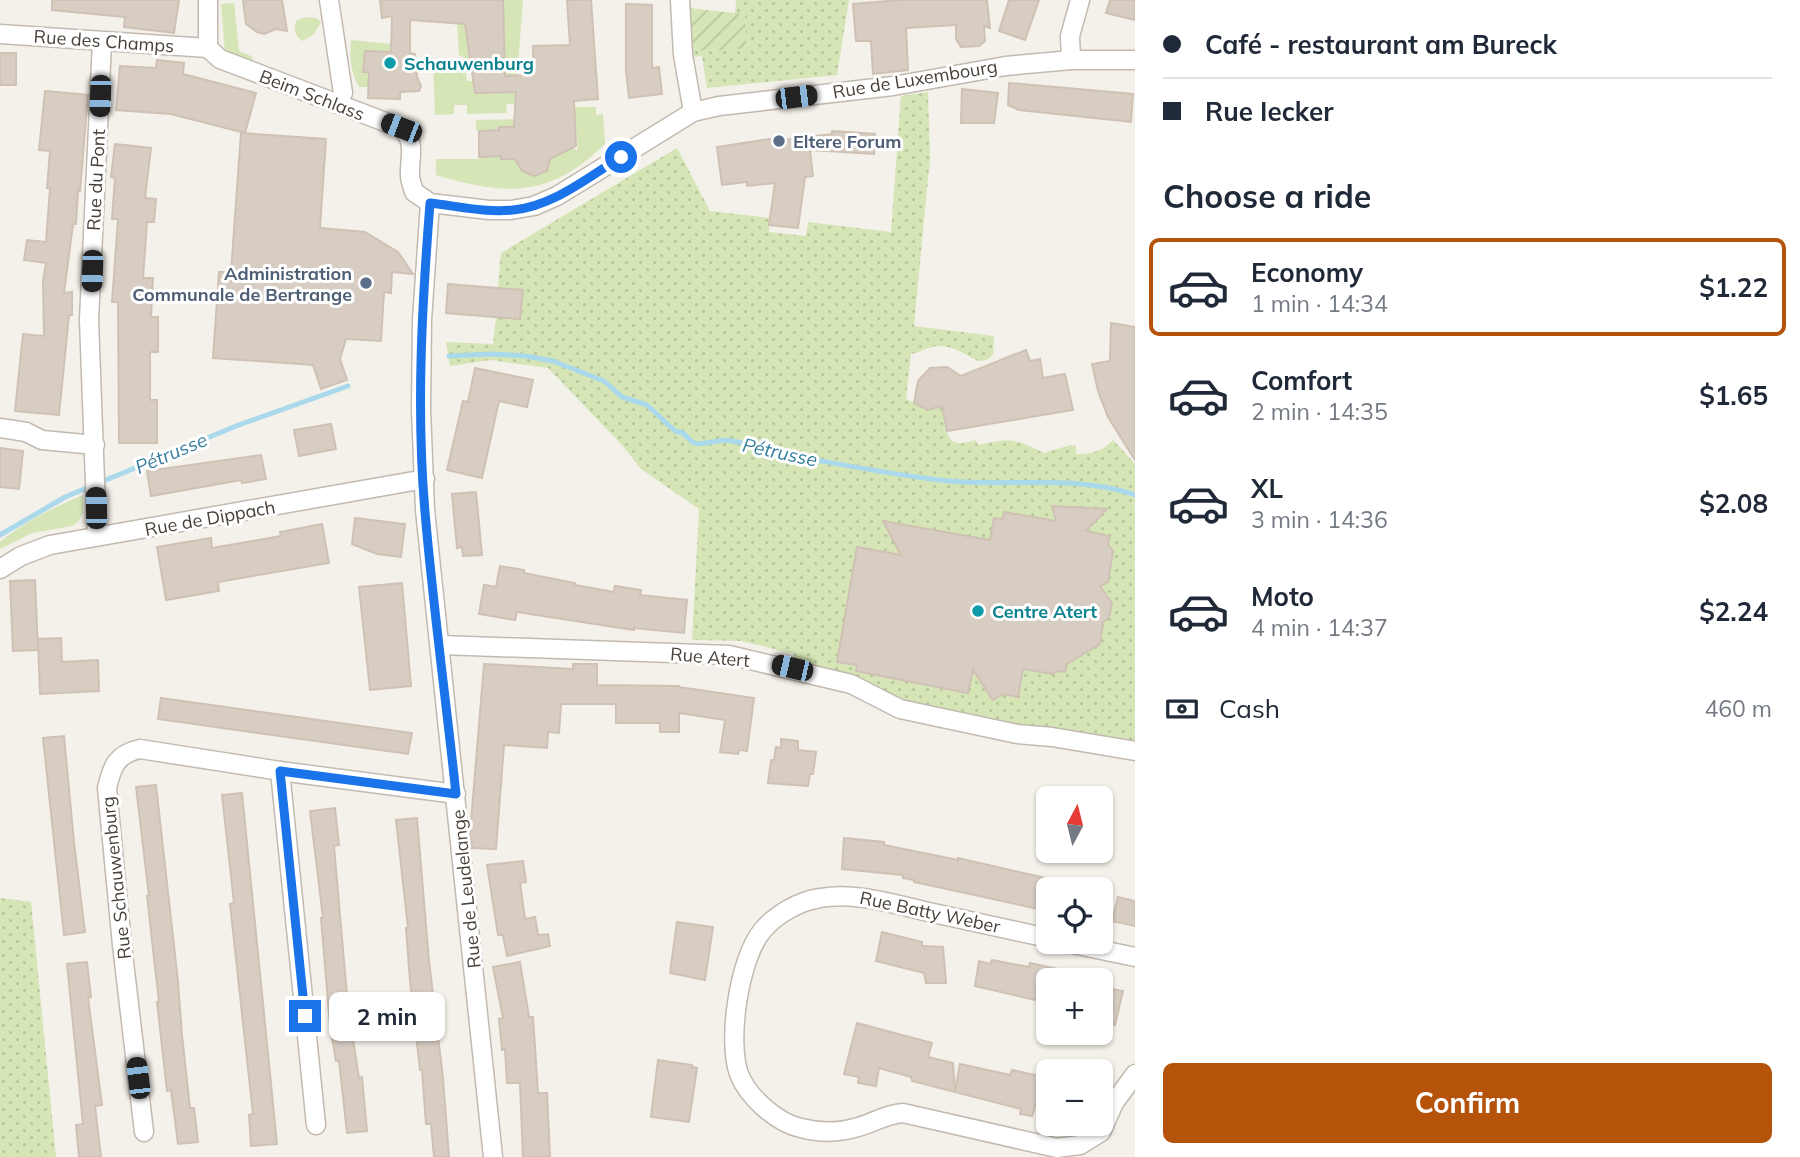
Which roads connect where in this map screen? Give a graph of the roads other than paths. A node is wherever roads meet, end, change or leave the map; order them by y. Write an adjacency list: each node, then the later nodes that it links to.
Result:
1 (208, 0): 7 (street)
2 (329, 0): 10 (street, Beim Schlass)
3 (680, 0): 11 (street)
4 (1080, 0): 8 (street)
5 (0, 34): 6 (street, Rue des Champs)
6 (102, 42): 7 (street, Rue des Champs); 14 (street, Rue du Pont)
7 (214, 53): 12 (street, Beim Schlass)
8 (1070, 60): 9 (street, Rue de Luxembourg); 11 (street, Rue de Luxembourg)
9 (1135, 60)
10 (343, 93)
11 (693, 112): 12 (street, Rue de Luxembourg)
12 (430, 203): 15 (street, Rue de Leudelange)
13 (0, 429): 14 (street)
14 (94, 444): 16 (street, Rue du Pont)
15 (425, 479): 16 (street, Rue de Dippach); 18 (street, Rue de Leudelange)
16 (97, 536): 17 (street, Rue de Dippach)
17 (0, 569)
18 (440, 645): 19 (street, Rue Atert); 21 (street, Rue de Leudelange)
19 (1135, 751)
20 (280, 771): 21 (street, Rue Schauwenburg); 26 (street); 27 (street, Rue Schauwenburg)
21 (456, 794): 28 (street, Rue de Leudelange)
22 (1036, 935): 25 (street, Rue Batty Weber)
23 (1113, 952): 24 (street)
24 (1135, 957)
25 (1135, 1074)
26 (316, 1125)
27 (144, 1132)
28 (493, 1157)

